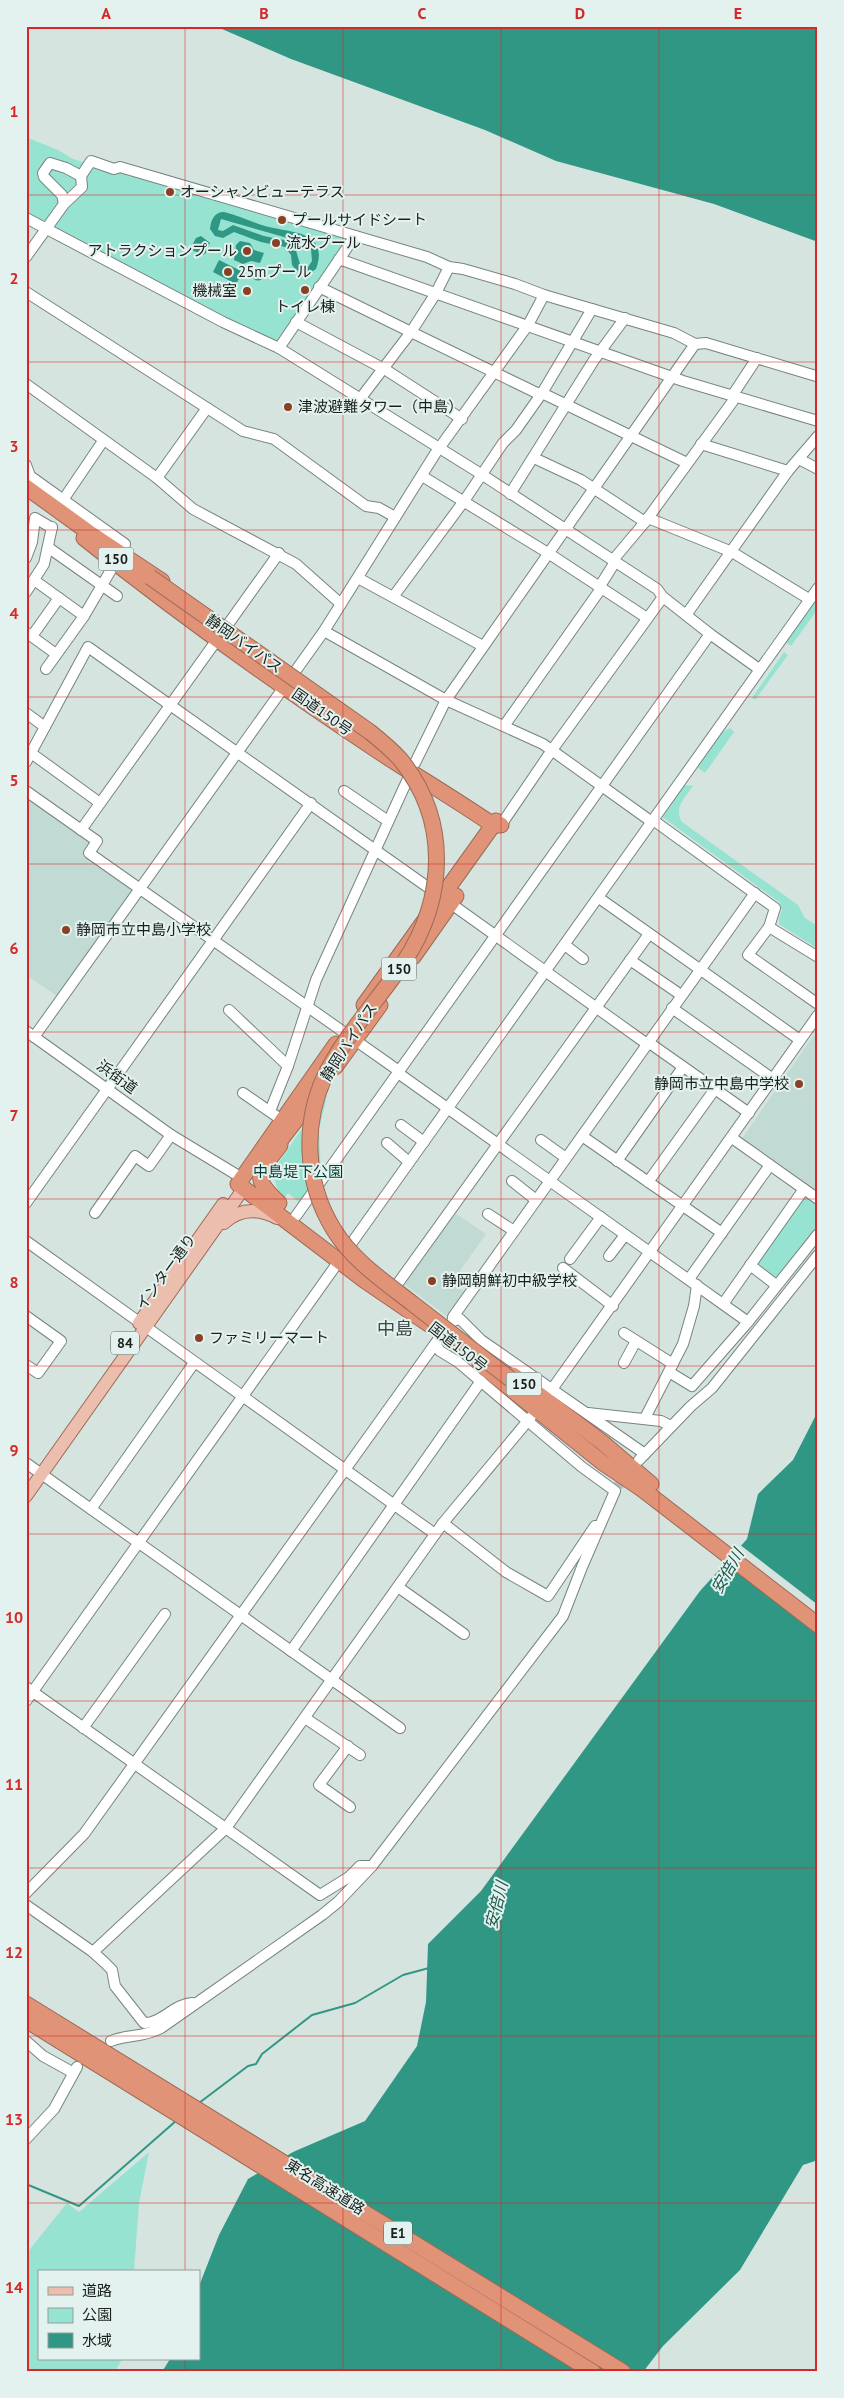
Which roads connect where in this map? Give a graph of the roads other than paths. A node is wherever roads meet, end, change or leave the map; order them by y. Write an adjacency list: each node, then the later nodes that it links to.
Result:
1 (81, 176): 2 (street); 2 (street); 5 (street)
2 (64, 204): 4 (street)
3 (26, 218): 4 (street)
4 (47, 227): 6 (street); 20 (street)
5 (356, 236): 7 (street); 8 (street)
6 (26, 256)
7 (339, 259): 9 (street); 11 (street)
8 (449, 267): 11 (street); 12 (street)
9 (319, 287): 15 (street); 17 (street)
10 (26, 292): 32 (street)
11 (436, 293): 16 (street); 17 (street)
12 (544, 295): 13 (street); 16 (street)
13 (592, 309): 14 (street); 18 (street)
14 (625, 318): 19 (street); 21 (street)
15 (296, 322): 20 (street); 23 (street)
16 (528, 325): 18 (street); 24 (street)
17 (412, 332): 23 (street); 24 (street)
18 (574, 341): 21 (street); 28 (street)
19 (695, 344): 22 (street); 26 (street)
20 (279, 348): 30 (street)
21 (601, 351): 26 (street); 31 (street)
22 (757, 358): 25 (street); 29 (street)
23 (382, 370): 30 (street); 33 (street)
24 (496, 372): 28 (street); 33 (street)
25 (816, 376)
26 (672, 377): 29 (street); 35 (street)
27 (26, 384): 37 (street)
28 (542, 393): 31 (street); 46 (street)
29 (734, 397): 34 (street); 38 (street)
30 (360, 399): 39 (street)
31 (567, 405): 35 (street); 40 (street)
32 (207, 408): 48 (street); 54 (street)
33 (462, 418): 39 (street)
34 (818, 421)
35 (631, 436): 42 (street); 49 (street)
36 (818, 436): 41 (street)
37 (104, 441): 48 (street); 52 (street)
38 (701, 444): 42 (street); 45 (street)
39 (439, 448): 46 (street); 47 (street)
40 (534, 458): 49 (street); 50 (street)
41 (799, 459): 44 (street); 45 (street)
42 (687, 464): 55 (street)
43 (26, 465): 52 (street)
44 (818, 468)
45 (788, 471): 59 (street)
46 (481, 474): 50 (street); 53 (street)
47 (422, 476): 53 (street); 54 (street)
48 (157, 478): 61 (street)
49 (595, 488): 55 (street); 56 (street)
50 (510, 494): 56 (street)
51 (30, 496): 57 (highway, 静岡バイパス / 150)
52 (63, 500): 63 (street)
53 (464, 501): 60 (street); 72 (street)
54 (395, 517): 65 (street)
55 (646, 520): 59 (street); 64 (street)
56 (565, 529): 60 (street); 64 (street)
57 (86, 535): 63 (highway, 国道150号 / 150); 197 (highway, 静岡バイパス / 150, bridge)
58 (49, 548): 62 (street); 66 (street); 67 (street)
59 (732, 552): 75 (street); 77 (street)
60 (548, 553): 68 (street); 85 (street)
61 (278, 554): 76 (street); 80 (street)
62 (26, 558)
63 (119, 558): 67 (street); 80 (highway, 国道150号 / 150); 84 (highway, 国道150号 / 150)
64 (614, 561): 68 (street); 73 (street)
65 (358, 578): 72 (street); 76 (street)
66 (34, 580): 70 (street); 74 (street)
67 (102, 586): 71 (street); 78 (street)
68 (600, 586): 79 (street); 94 (street)
69 (818, 588): 75 (street)
70 (26, 592)
71 (117, 596)
72 (394, 597): 85 (street)
73 (663, 597): 77 (street); 79 (street)
74 (59, 598): 78 (street); 82 (street)
75 (809, 599): 88 (street)
76 (341, 604): 81 (street)
77 (686, 615): 83 (street)
78 (84, 616): 86 (street)
79 (647, 618): 95 (street)
80 (226, 626): 84 (street); 89 (highway, 国道150号 / 150)
81 (324, 631): 89 (street); 90 (street)
82 (29, 634): 86 (street)
83 (710, 634): 88 (street); 99 (street)
84 (216, 640): 89 (highway, 国道150号 / 150); 91 (street)
85 (482, 648): 90 (street)
86 (56, 654): 87 (street)
87 (46, 669)
88 (759, 669): 105 (street)
89 (288, 680): 96 (street); 98 (highway, 国道150号 / 150)
90 (446, 700): 94 (street); 98 (street)
91 (170, 704): 93 (street); 96 (street); 102 (street)
92 (26, 713): 93 (street)
93 (45, 726): 97 (street)
94 (504, 726): 95 (street)
95 (552, 750): 99 (street); 106 (street)
96 (238, 751): 103 (street); 109 (street)
97 (28, 757): 102 (street)
98 (413, 768): 104 (street); 106 (highway, 国道150号 / 150)
99 (602, 787): 105 (street); 115 (street)
100 (344, 790): 104 (street)
101 (26, 791): 107 (street)
102 (100, 803): 107 (street)
103 (311, 803): 108 (street); 116 (street)
104 (388, 821): 108 (street)
105 (652, 821): 110 (street); 111 (street)
106 (497, 824): 112 (highway, 国道150号 / 150)
107 (81, 830): 109 (street)
108 (375, 850): 112 (street); 125 (street)
109 (140, 889): 116 (street); 130 (street)
110 (756, 893): 113 (street); 121 (street)
111 (598, 898): 114 (street); 117 (street)
112 (446, 900): 115 (street); 131 (highway, 国道150号 / 150)
113 (769, 927): 118 (street); 124 (street)
114 (649, 934): 120 (street); 121 (street)
115 (496, 936): 122 (street); 136 (street)
116 (213, 941): 125 (street); 138 (street)
117 (564, 946): 119 (street); 122 (street)
118 (818, 957)
119 (583, 959)
120 (630, 960): 123 (street); 126 (street)
121 (700, 969): 123 (street); 132 (street)
122 (545, 972): 126 (street); 141 (street)
123 (681, 995): 127 (street)
124 (818, 1004)
125 (306, 1007): 131 (street); 134 (street)
126 (597, 1008): 133 (street); 151 (street)
127 (672, 1008): 133 (street); 137 (street)
128 (229, 1010): 134 (street)
129 (818, 1015): 132 (street)
130 (30, 1034): 138 (street, 浜街道)
131 (349, 1038): 136 (street); 143 (highway, 国道150号 / 150)
132 (800, 1040): 137 (street)
133 (648, 1043): 135 (street); 146 (street)
134 (288, 1066): 143 (street)
135 (684, 1067): 139 (street); 153 (street)
136 (399, 1072): 141 (street); 168 (street)
137 (773, 1079): 142 (street)
138 (106, 1088): 145 (street, 浜街道); 163 (street)
139 (715, 1089): 142 (street); 158 (street)
140 (242, 1093): 143 (street)
141 (448, 1108): 149 (street); 151 (street)
142 (749, 1113): 147 (street)
143 (278, 1122): 159 (highway, 国道150号 / 150); 164 (highway, 国道150号 / 150)
144 (401, 1125): 149 (street)
145 (171, 1135): 159 (street, 浜街道); 166 (street)
146 (582, 1136): 152 (street); 153 (street)
147 (732, 1138): 155 (street); 165 (street)
148 (541, 1140): 152 (street)
149 (424, 1142): 154 (street)
150 (387, 1143): 154 (street)
151 (499, 1145): 157 (street); 183 (street)
152 (566, 1158): 157 (street)
153 (617, 1161): 158 (street)
154 (409, 1162): 177 (street)
155 (770, 1165): 160 (street); 172 (street)
156 (512, 1181): 162 (street)
157 (550, 1182): 162 (street); 169 (street)
158 (648, 1182): 165 (street)
159 (243, 1183): 164 (highway, 国道150号 / 150); 170 (main road, インター通り / 84); 177 (highway, 国道150号 / 150); 188 (main road, インター通り / 84)
160 (804, 1189): 161 (street); 180 (street)
161 (818, 1199)
162 (536, 1200): 171 (street)
163 (26, 1203)
164 (279, 1203): 168 (highway, 国道150号 / 150)
165 (683, 1206): 172 (street); 176 (street)
166 (95, 1213)
167 (488, 1214): 171 (street)
168 (296, 1216): 177 (highway, 国道150号 / 150)
169 (601, 1217): 174 (street); 185 (street)
170 (216, 1231): 177 (main road); 188 (main road, インター通り / 84)
171 (514, 1231): 189 (street)
172 (722, 1233): 181 (street)
173 (818, 1234): 182 (street)
174 (625, 1235): 176 (street); 179 (street)
175 (26, 1241): 188 (street)
176 (650, 1252): 181 (street); 185 (street)
177 (338, 1254): 183 (highway, 国道150号 / 150); 189 (highway, 国道150号 / 150); 199 (street)
178 (818, 1255): 203 (street)
179 (610, 1256)
180 (750, 1265): 182 (street); 184 (street)
181 (693, 1282): 184 (street); 195 (street)
182 (776, 1285): 187 (street)
183 (396, 1286): 189 (highway, 国道150号 / 150)
184 (723, 1304): 187 (street)
185 (612, 1306): 198 (street)
186 (26, 1316): 194 (street)
187 (748, 1322): 195 (street)
188 (143, 1325): 192 (street); 204 (main road, インター通り / 84)
189 (444, 1331): 196 (street); 198 (street); 205 (street); 207 (highway, 国道150号 / 150)
190 (624, 1333): 191 (street)
191 (636, 1341): 193 (street); 195 (street)
192 (194, 1363): 199 (street); 210 (street)
193 (624, 1363)
194 (26, 1365)
195 (671, 1368): 201 (street)
196 (481, 1381): 202 (street); 209 (street)
197 (521, 1390): 207 (highway, 国道150号 / 150)
198 (551, 1390): 200 (street)
199 (243, 1398): 205 (street); 214 (street)
200 (588, 1413): 201 (street); 203 (street)
201 (644, 1418): 203 (street)
202 (529, 1419): 211 (street); 212 (street)
203 (671, 1426)
204 (34, 1469): 206 (main road, インター通り / 84); 208 (main road, インター通り / 84); 210 (street)
205 (345, 1470): 209 (street); 218 (street)
206 (26, 1481)
207 (648, 1488): 216 (highway, 国道150号 / 150); 219 (highway, 国道150号 / 150)
208 (26, 1496)
209 (395, 1505): 213 (street); 221 (street)
210 (91, 1509): 214 (street)
211 (604, 1520): 212 (street); 233 (street)
212 (443, 1523): 213 (street)
213 (435, 1534): 215 (street)
214 (139, 1543): 218 (street); 223 (street)
215 (398, 1586): 220 (street); 222 (street)
216 (818, 1613)
217 (165, 1614): 226 (street)
218 (240, 1616): 221 (street); 230 (street)
219 (818, 1624)
220 (464, 1634)
221 (291, 1651): 222 (street)
222 (332, 1680): 225 (street); 227 (street)
223 (30, 1689): 224 (street); 226 (street)
224 (26, 1700)
225 (305, 1718): 228 (street); 232 (street)
226 (84, 1728): 230 (street)
227 (400, 1728)
228 (348, 1746): 229 (street); 231 (street)
229 (360, 1755)
230 (134, 1764): 232 (street); 234 (street)
231 (350, 1807)
232 (226, 1828): 233 (street); 236 (street)
233 (372, 1866): 237 (street)
234 (26, 1893)
235 (26, 1905): 236 (street)
236 (93, 1952): 237 (street)
237 (197, 2003): 240 (street)
238 (30, 2014): 242 (highway, 東名高速道路 / E1); 243 (highway, 東名高速道路 / E1)
239 (26, 2041): 241 (street)
240 (111, 2041)
241 (26, 2139)
242 (593, 2372)
243 (623, 2372)

